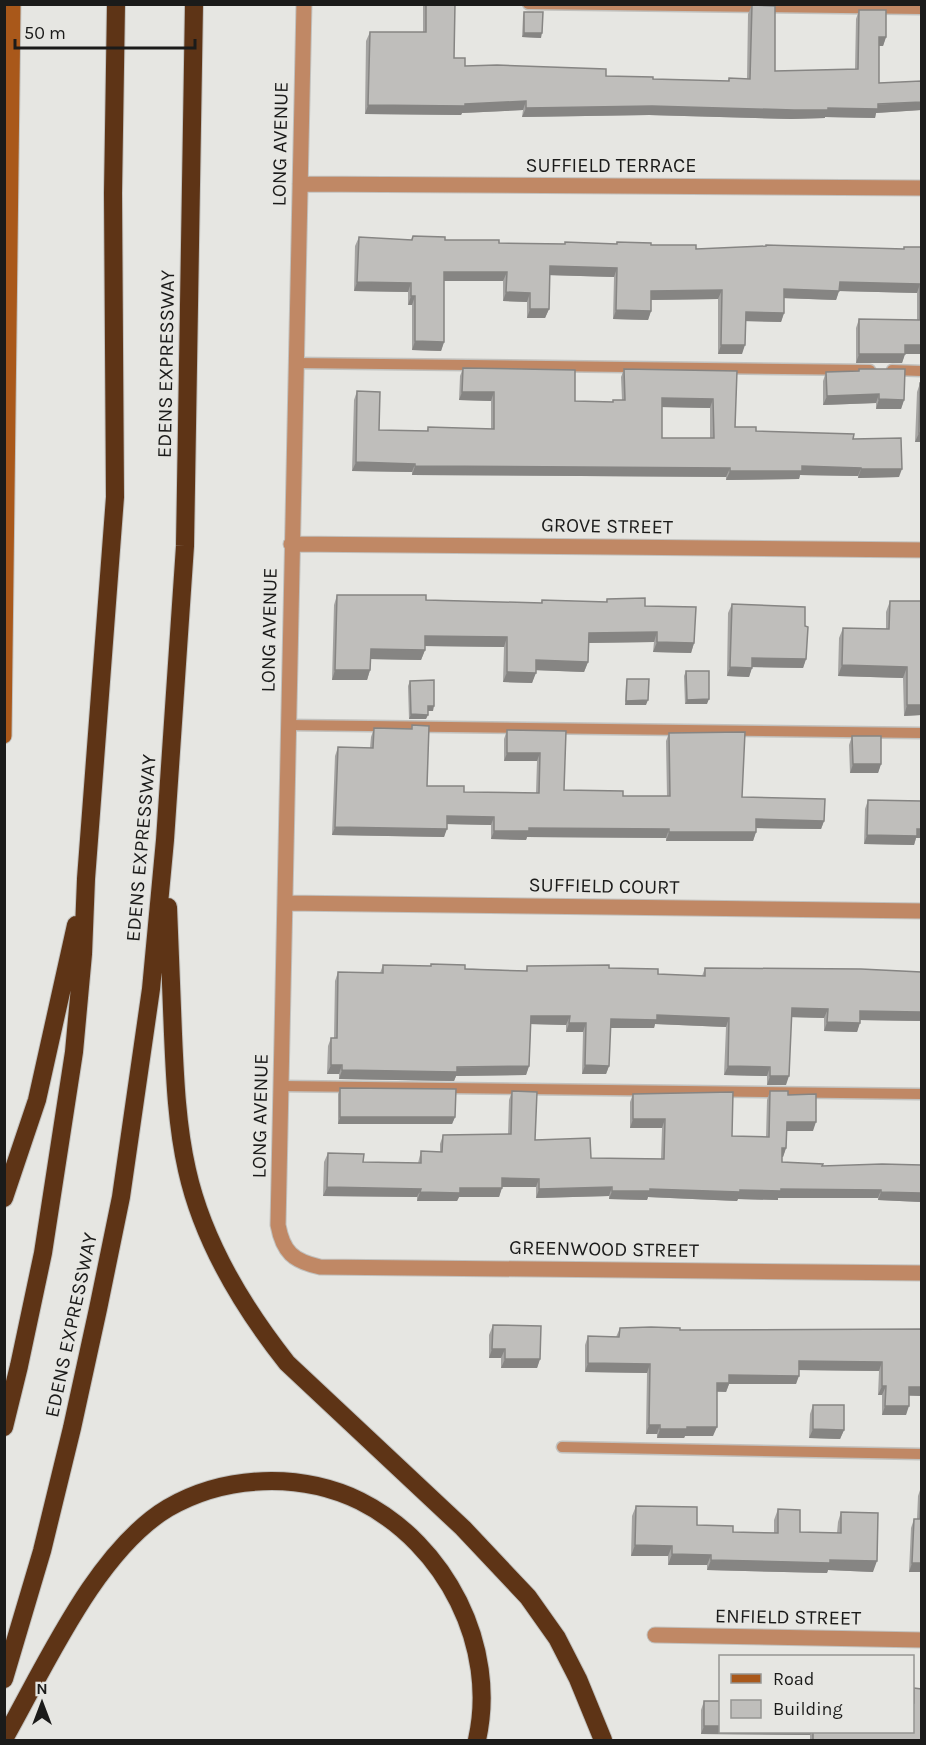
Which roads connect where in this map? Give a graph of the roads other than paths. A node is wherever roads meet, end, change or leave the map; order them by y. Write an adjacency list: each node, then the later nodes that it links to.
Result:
1 (13, 4): 7 (street)
2 (117, 4): 20 (highway)
3 (194, 4): 19 (highway, EDENS EXPRESSWAY)
4 (304, 4): 8 (street, LONG AVENUE)
5 (528, 4): 6 (lane)
6 (921, 9)
7 (7, 178): 12 (street)
8 (300, 184): 9 (street, SUFFIELD TERRACE); 10 (street, LONG AVENUE)
9 (921, 188)
10 (296, 363): 11 (lane); 13 (street, LONG AVENUE)
11 (921, 371)
12 (6, 538): 15 (street)
13 (291, 544): 14 (street, GROVE STREET); 16 (street, LONG AVENUE)
14 (921, 550)
15 (5, 720): 18 (street)
16 (288, 726): 17 (lane); 21 (street, LONG AVENUE)
17 (921, 733)
18 (4, 736)
19 (165, 840): 33 (highway, EDENS EXPRESSWAY); 36 (highway)
20 (86, 879): 25 (highway); 28 (highway)
21 (285, 903): 22 (street, SUFFIELD COURT); 23 (street, LONG AVENUE)
22 (921, 911)
23 (281, 1086): 24 (lane); 26 (street, LONG AVENUE)
24 (921, 1094)
25 (4, 1197)
26 (290, 1254): 27 (street, GREENWOOD STREET)
27 (921, 1273)
28 (4, 1427)
29 (562, 1447): 30 (lane)
30 (921, 1454)
31 (655, 1635): 32 (street, ENFIELD STREET)
32 (921, 1640)
33 (4, 1679)
34 (4, 1739): 35 (highway)
35 (477, 1740)
36 (603, 1740)

